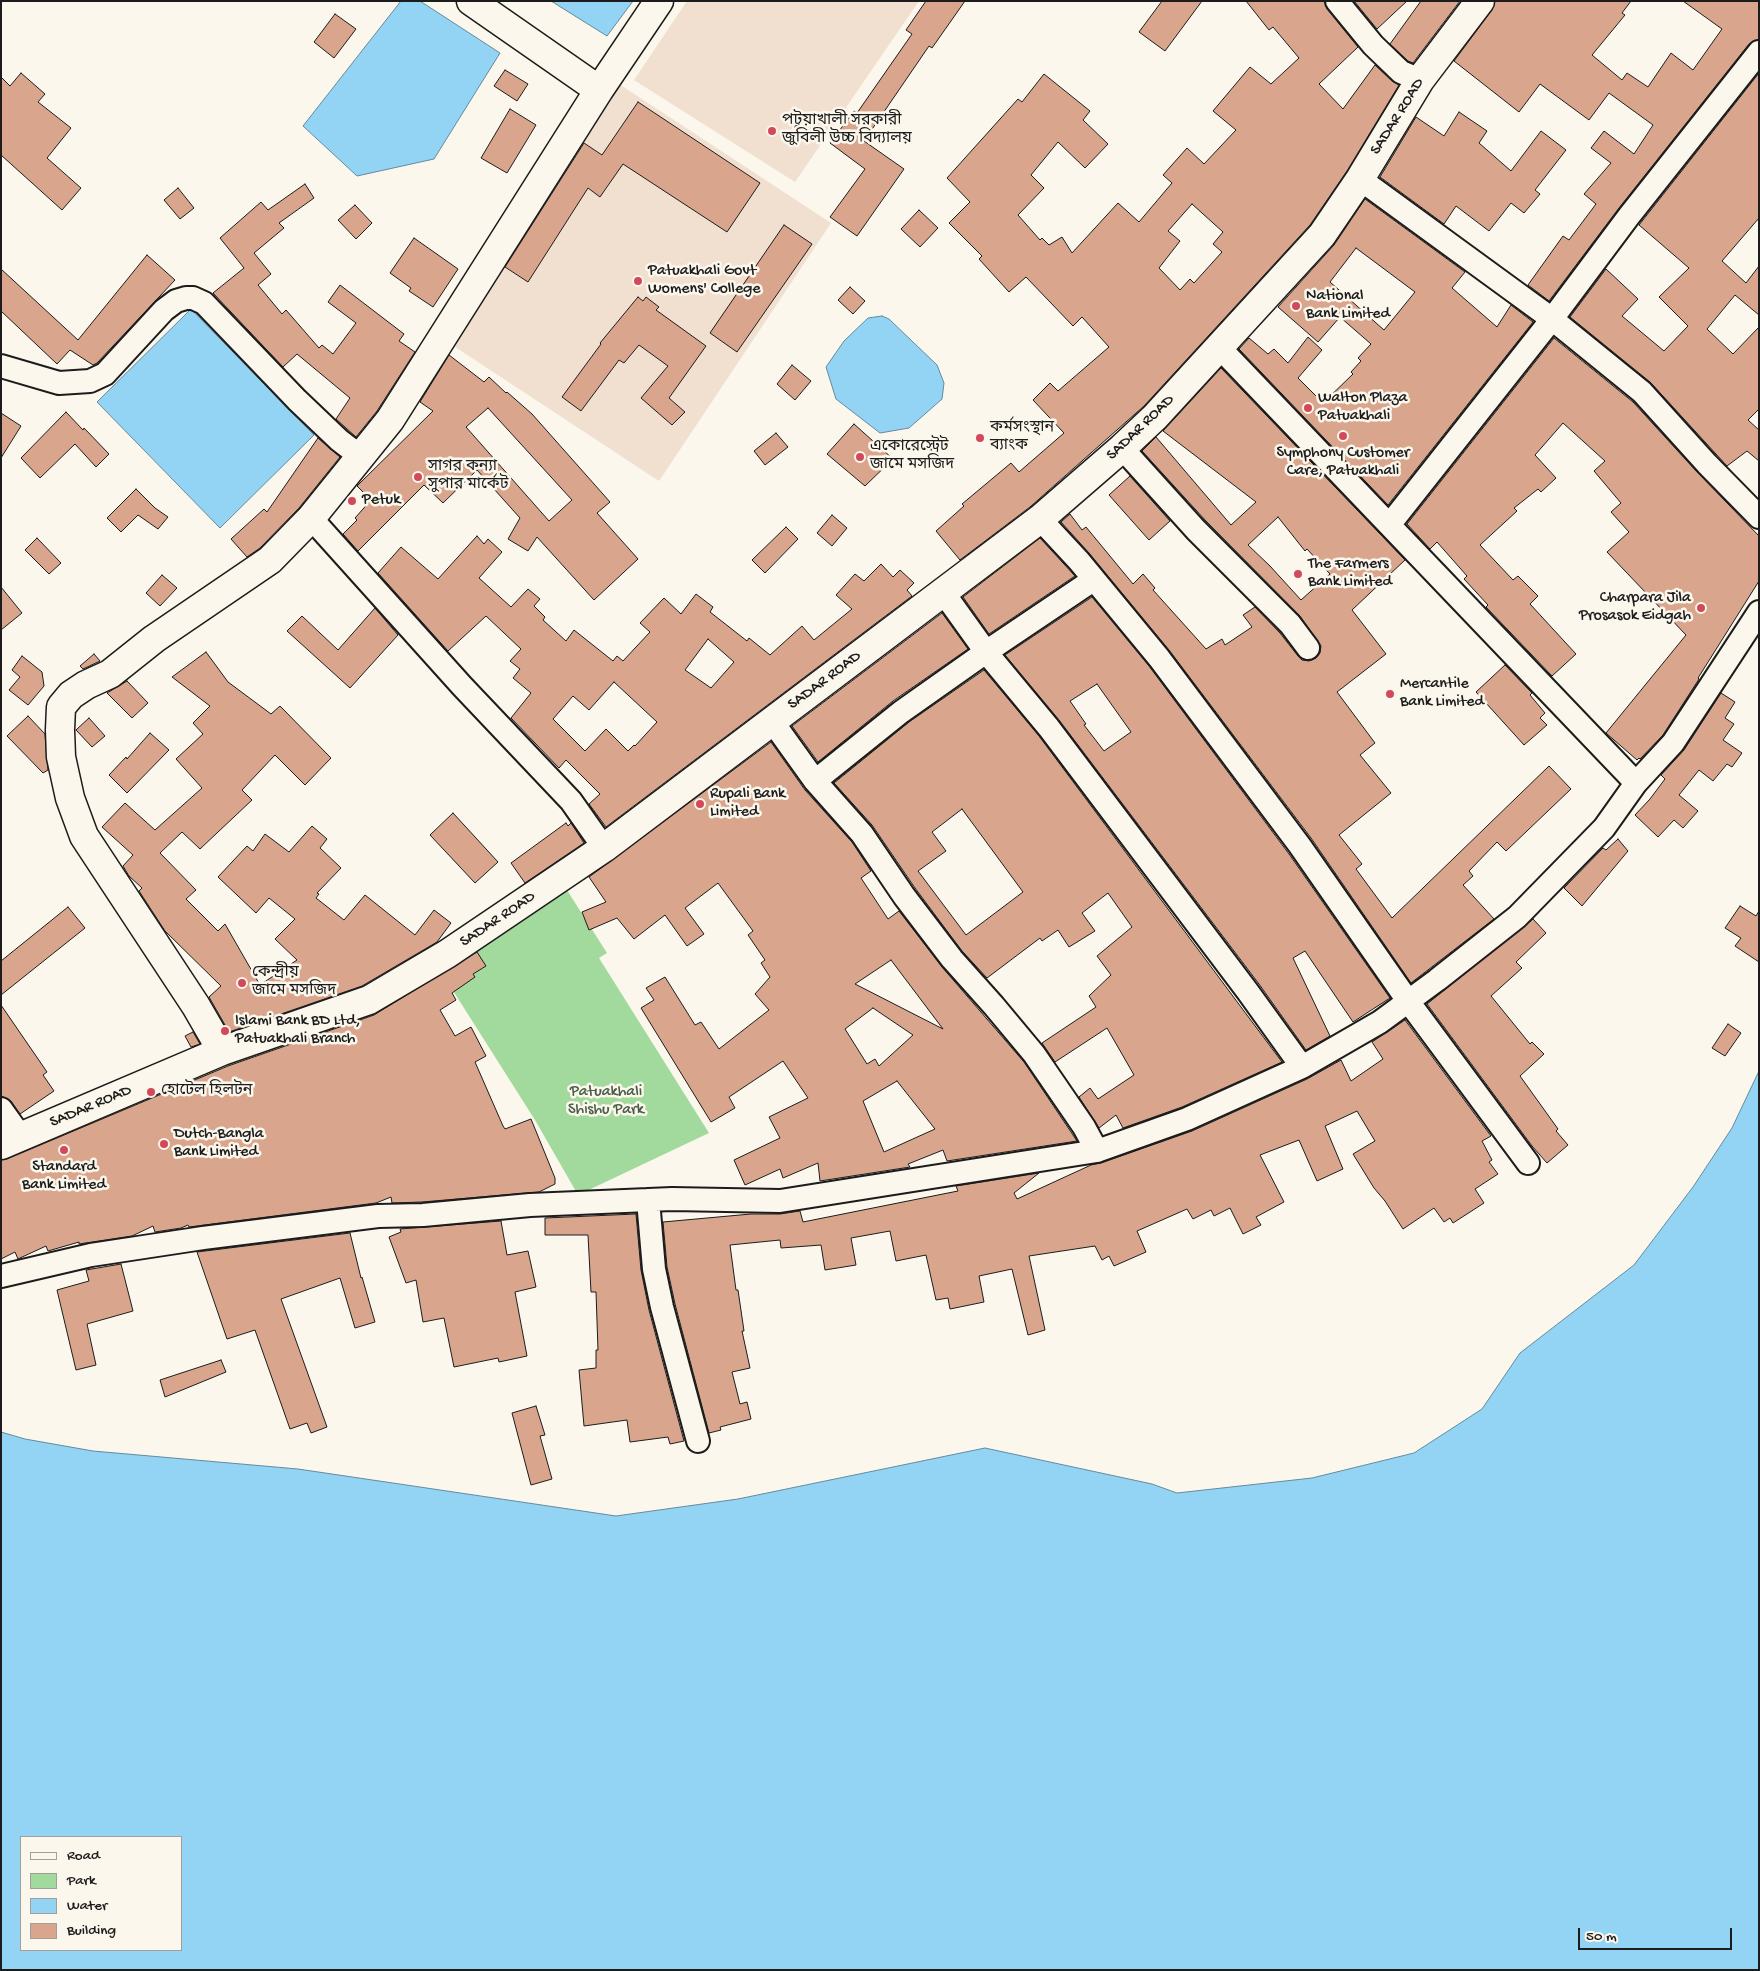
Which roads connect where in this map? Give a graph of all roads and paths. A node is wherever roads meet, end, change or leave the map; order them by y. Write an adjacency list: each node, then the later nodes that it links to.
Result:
1 (470, 1): 7 (street)
2 (658, 1): 7 (street)
3 (1337, 1): 6 (street)
4 (1480, 1): 6 (street, SADAR ROAD)
5 (1759, 52): 9 (street)
6 (1420, 80): 8 (street, SADAR ROAD)
7 (599, 90): 13 (street)
8 (1360, 179): 9 (street); 10 (street, SADAR ROAD)
9 (1552, 319): 14 (street); 17 (street)
10 (1220, 347): 12 (street, SADAR ROAD); 17 (street)
11 (1, 366): 13 (street)
12 (1122, 448): 16 (street, SADAR ROAD); 21 (street)
13 (361, 458): 15 (street)
14 (1759, 517)
15 (312, 518): 26 (street); 28 (street)
16 (1040, 519): 18 (street); 19 (street, SADAR ROAD)
17 (1390, 524): 25 (street)
18 (1093, 580): 22 (street); 27 (street)
19 (943, 592): 22 (street); 23 (street, SADAR ROAD)
20 (1759, 612): 25 (street)
21 (1308, 648)
22 (986, 652): 24 (street); 29 (street)
23 (772, 721): 24 (street); 26 (street, SADAR ROAD)
24 (815, 781): 32 (street)
25 (1636, 783): 27 (street)
26 (604, 848): 28 (street, SADAR ROAD)
27 (1408, 1001): 29 (street); 33 (street)
28 (222, 1051): 31 (street, SADAR ROAD)
29 (1302, 1067): 32 (street)
30 (1, 1109): 31 (street)
31 (11, 1141)
32 (1096, 1151): 34 (street)
33 (1528, 1163)
34 (648, 1200): 35 (street); 36 (street)
35 (1, 1276)
36 (698, 1441)

